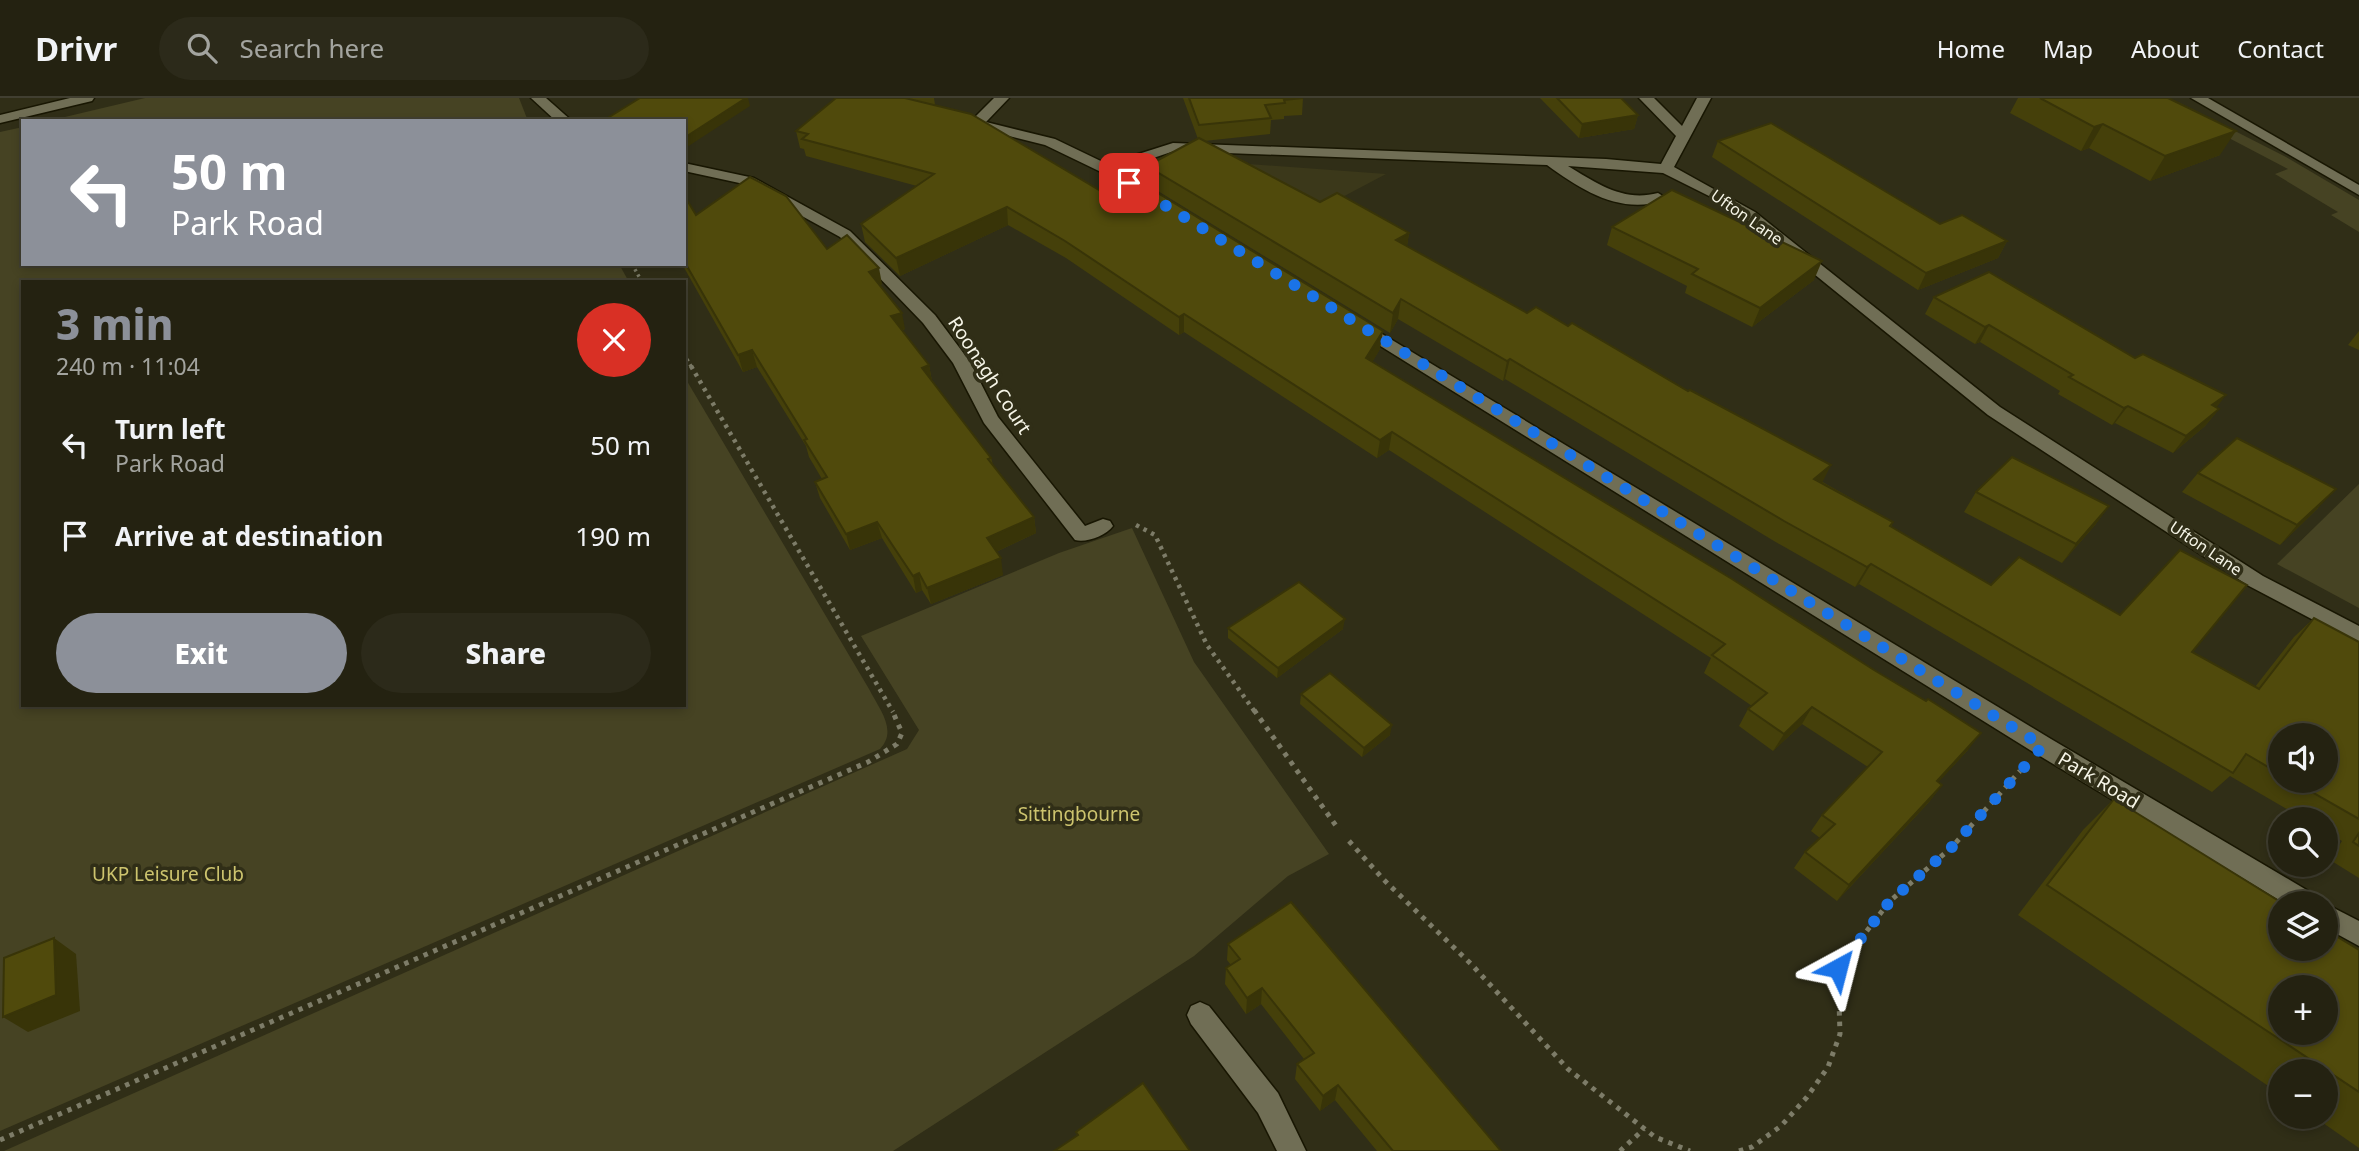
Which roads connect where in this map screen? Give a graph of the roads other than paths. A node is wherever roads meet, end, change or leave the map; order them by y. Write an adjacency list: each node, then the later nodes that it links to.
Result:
1 (87, 98): 8 (street)
2 (538, 98): 9 (street)
3 (1002, 98): 10 (street)
4 (1646, 98): 11 (street)
5 (1704, 98): 11 (street)
6 (2201, 99): 16 (street)
7 (953, 117): 10 (street)
8 (0, 119)
9 (563, 119)
10 (976, 123): 14 (street)
11 (1683, 135): 15 (street)
12 (1551, 162): 14 (street, Ufton Lane); 15 (street, Ufton Lane); 17 (street)
13 (686, 167): 20 (street, Roonagh Court)
14 (1106, 169): 18 (street)
15 (1666, 169): 21 (street, Ufton Lane)
16 (2359, 191)
17 (1658, 198)
18 (1165, 205)
19 (1343, 315): 22 (street, Park Road)
20 (1103, 526)
21 (2359, 636)
22 (2286, 891)
23 (2338, 922): 24 (street)
24 (2359, 934)
25 (1200, 1015): 26 (street)
26 (1292, 1151)

